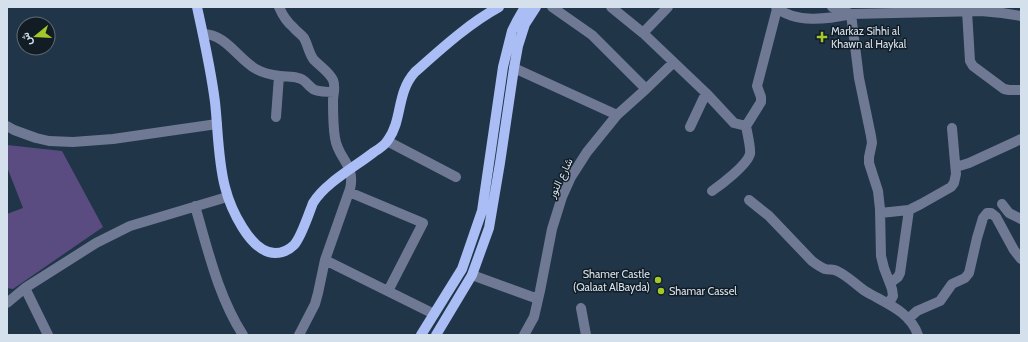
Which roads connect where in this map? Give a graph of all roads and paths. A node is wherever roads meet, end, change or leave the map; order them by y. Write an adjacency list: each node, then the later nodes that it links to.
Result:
1 (197, 7): 16 (main road)
2 (279, 7): 22 (street)
3 (499, 7): 32 (main road)
4 (536, 7): 18 (main road)
5 (552, 7): 20 (street)
6 (611, 7): 15 (street)
7 (668, 7): 15 (street)
8 (832, 7): 13 (street)
9 (523, 8): 56 (main road)
10 (776, 8): 13 (street); 28 (street)
11 (944, 9): 12 (street); 13 (street)
12 (967, 11): 14 (street); 21 (street)
13 (851, 14): 43 (street)
14 (1021, 16)
15 (643, 33): 17 (street)
16 (203, 34): 19 (street); 26 (main road)
17 (673, 63): 20 (street, شارع النور); 23 (street)
18 (514, 68): 24 (street); 48 (main road)
19 (279, 76): 22 (street); 25 (street)
20 (646, 89): 24 (street, شارع النور)
21 (1021, 90)
22 (334, 92): 34 (street)
23 (706, 94): 28 (street); 29 (street)
24 (617, 115): 52 (street, شارع النور)
25 (276, 117)
26 (217, 124): 27 (street); 38 (main road)
27 (7, 126)
28 (746, 126): 36 (street)
29 (690, 127)
30 (952, 128): 33 (street)
31 (1021, 139): 33 (street)
32 (387, 141): 34 (main road); 35 (street)
33 (956, 167): 42 (street)
34 (350, 170): 37 (street); 38 (main road)
35 (456, 177)
36 (712, 191)
37 (349, 192): 47 (street); 51 (street)
38 (227, 197): 41 (street)
39 (749, 200): 54 (street)
40 (1002, 204): 44 (street)
41 (195, 206): 50 (street); 60 (street)
42 (909, 210): 43 (street); 49 (street)
43 (880, 213): 49 (street)
44 (1021, 219)
45 (1017, 247): 46 (street); 57 (street)
46 (1021, 259)
47 (325, 260): 51 (street); 58 (street)
48 (472, 276): 52 (street); 62 (main road)
49 (890, 283): 54 (street)
50 (25, 288): 53 (street); 59 (street)
51 (388, 291): 56 (street)
52 (538, 299): 63 (street, شارع النور)
53 (7, 303)
54 (890, 304): 57 (street)
55 (581, 308): 64 (street)
56 (434, 314): 61 (main road)
57 (908, 318): 65 (street)
58 (301, 334)
59 (48, 335)
60 (243, 335)
61 (422, 335)
62 (436, 335)
63 (524, 335)
64 (586, 335)
65 (918, 335)

